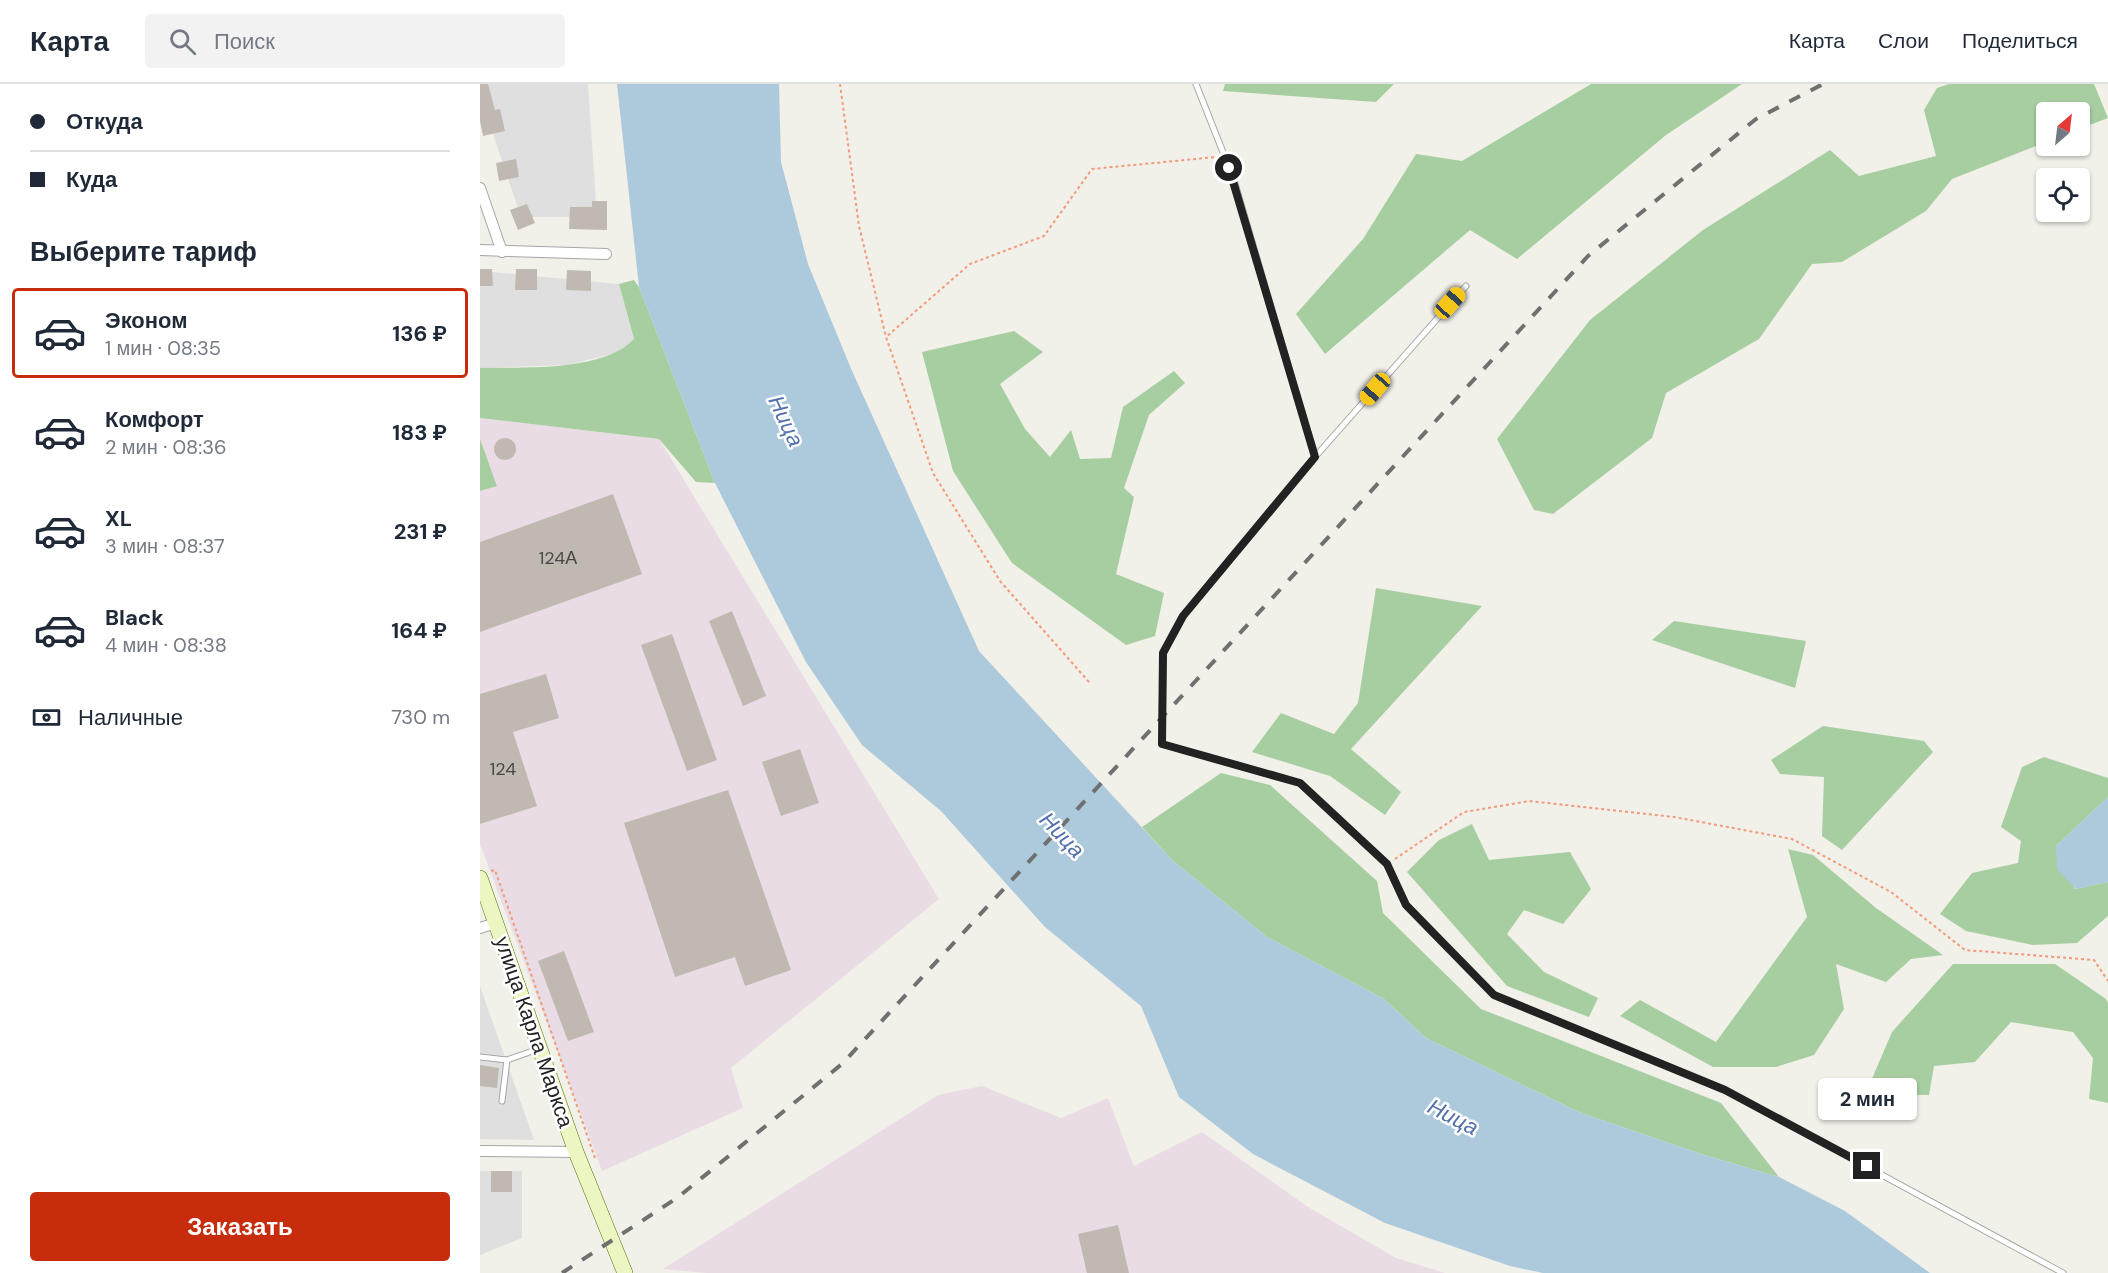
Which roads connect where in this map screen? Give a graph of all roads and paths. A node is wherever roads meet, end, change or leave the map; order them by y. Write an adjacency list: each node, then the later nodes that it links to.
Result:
1 (840, 84): 9 (path)
2 (1196, 84): 3 (lane)
3 (1225, 156): 9 (path); 10 (lane)
4 (480, 188): 6 (street)
5 (480, 250): 6 (street)
6 (502, 252): 7 (street)
7 (606, 254)
8 (1466, 286): 10 (lane)
9 (886, 336): 11 (path)
10 (1315, 457): 12 (lane)
11 (1089, 682)
12 (1387, 864): 17 (path); 26 (lane)
13 (495, 870): 24 (path)
14 (480, 878): 15 (street, улица Карла Маркса)
15 (496, 923): 16 (street); 18 (street, улица Карла Маркса)
16 (480, 928)
17 (2108, 981)
18 (540, 1049): 20 (lane); 23 (street, улица Карла Маркса)
19 (480, 1057): 20 (lane)
20 (507, 1060): 21 (lane)
21 (502, 1101)
22 (480, 1151): 23 (street)
23 (576, 1152): 25 (street, улица Карла Маркса)
24 (598, 1167)
25 (625, 1273)
26 (2063, 1273)

